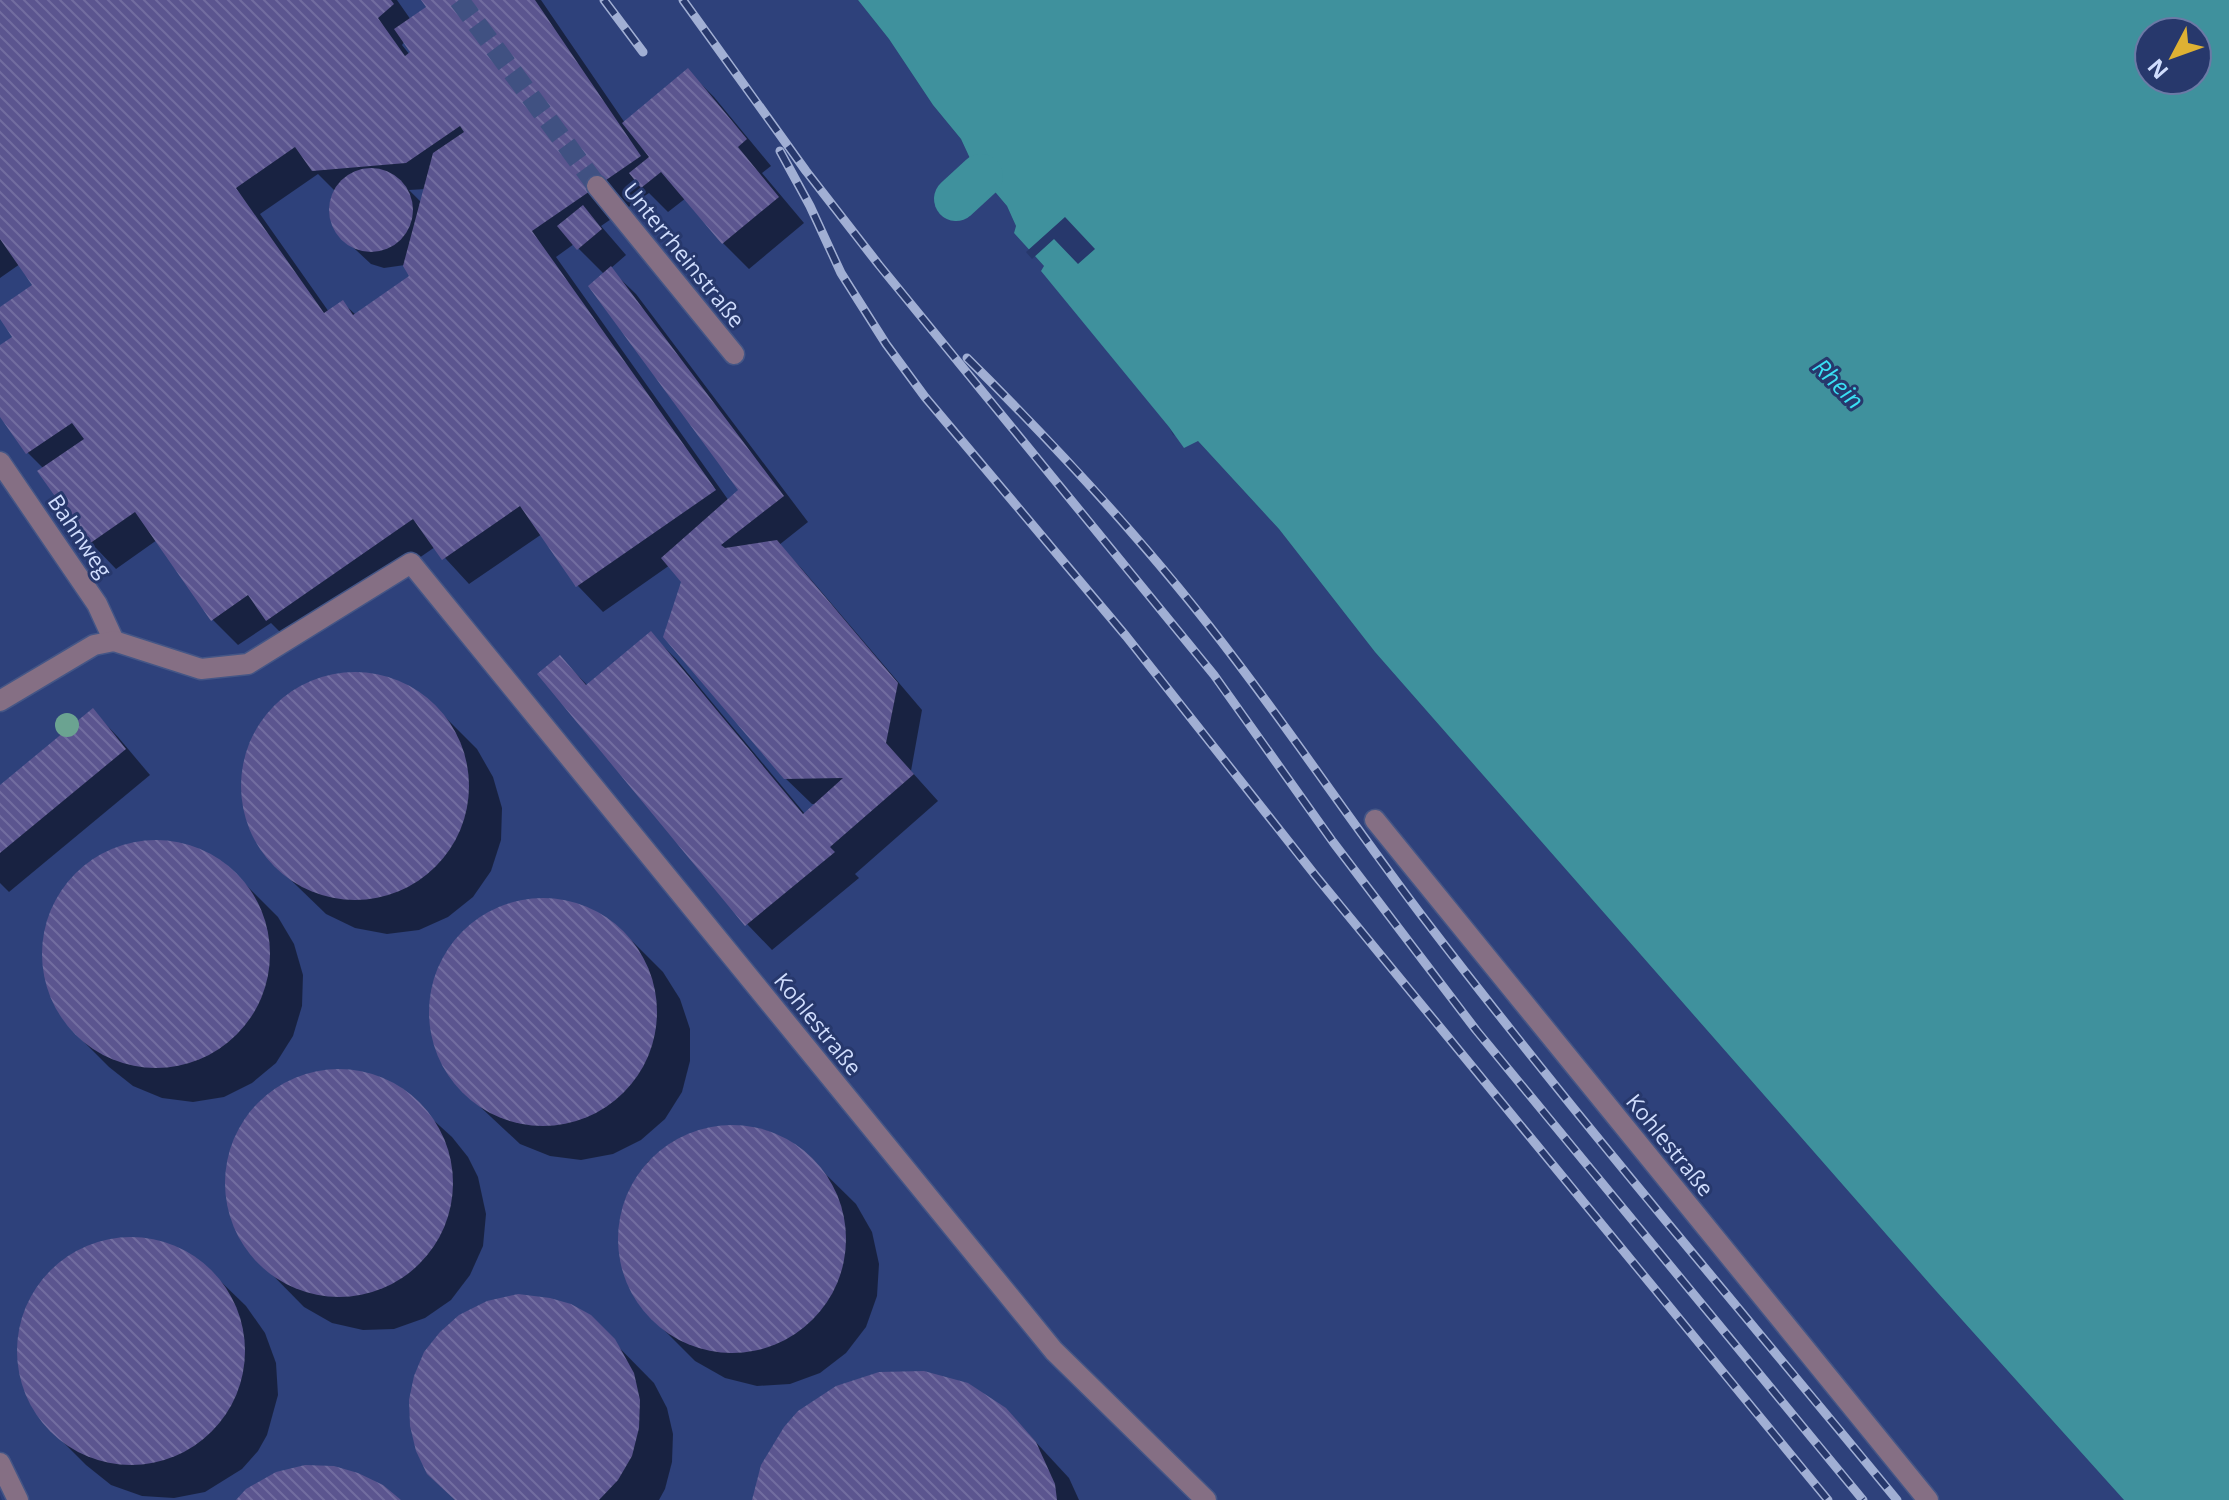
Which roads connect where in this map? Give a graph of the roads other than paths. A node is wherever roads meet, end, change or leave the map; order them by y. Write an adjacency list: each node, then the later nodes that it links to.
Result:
1 (597, 186): 2 (lane, Unterrheinstraße)
2 (734, 354)
3 (0, 462): 4 (lane, Bahnweg)
4 (114, 641): 5 (lane); 9 (lane, Kohlestraße)
5 (0, 701)
6 (1375, 820): 10 (lane, Kohlestraße)
7 (0, 1463): 8 (lane)
8 (18, 1500)
9 (1206, 1500)
10 (1928, 1500)

